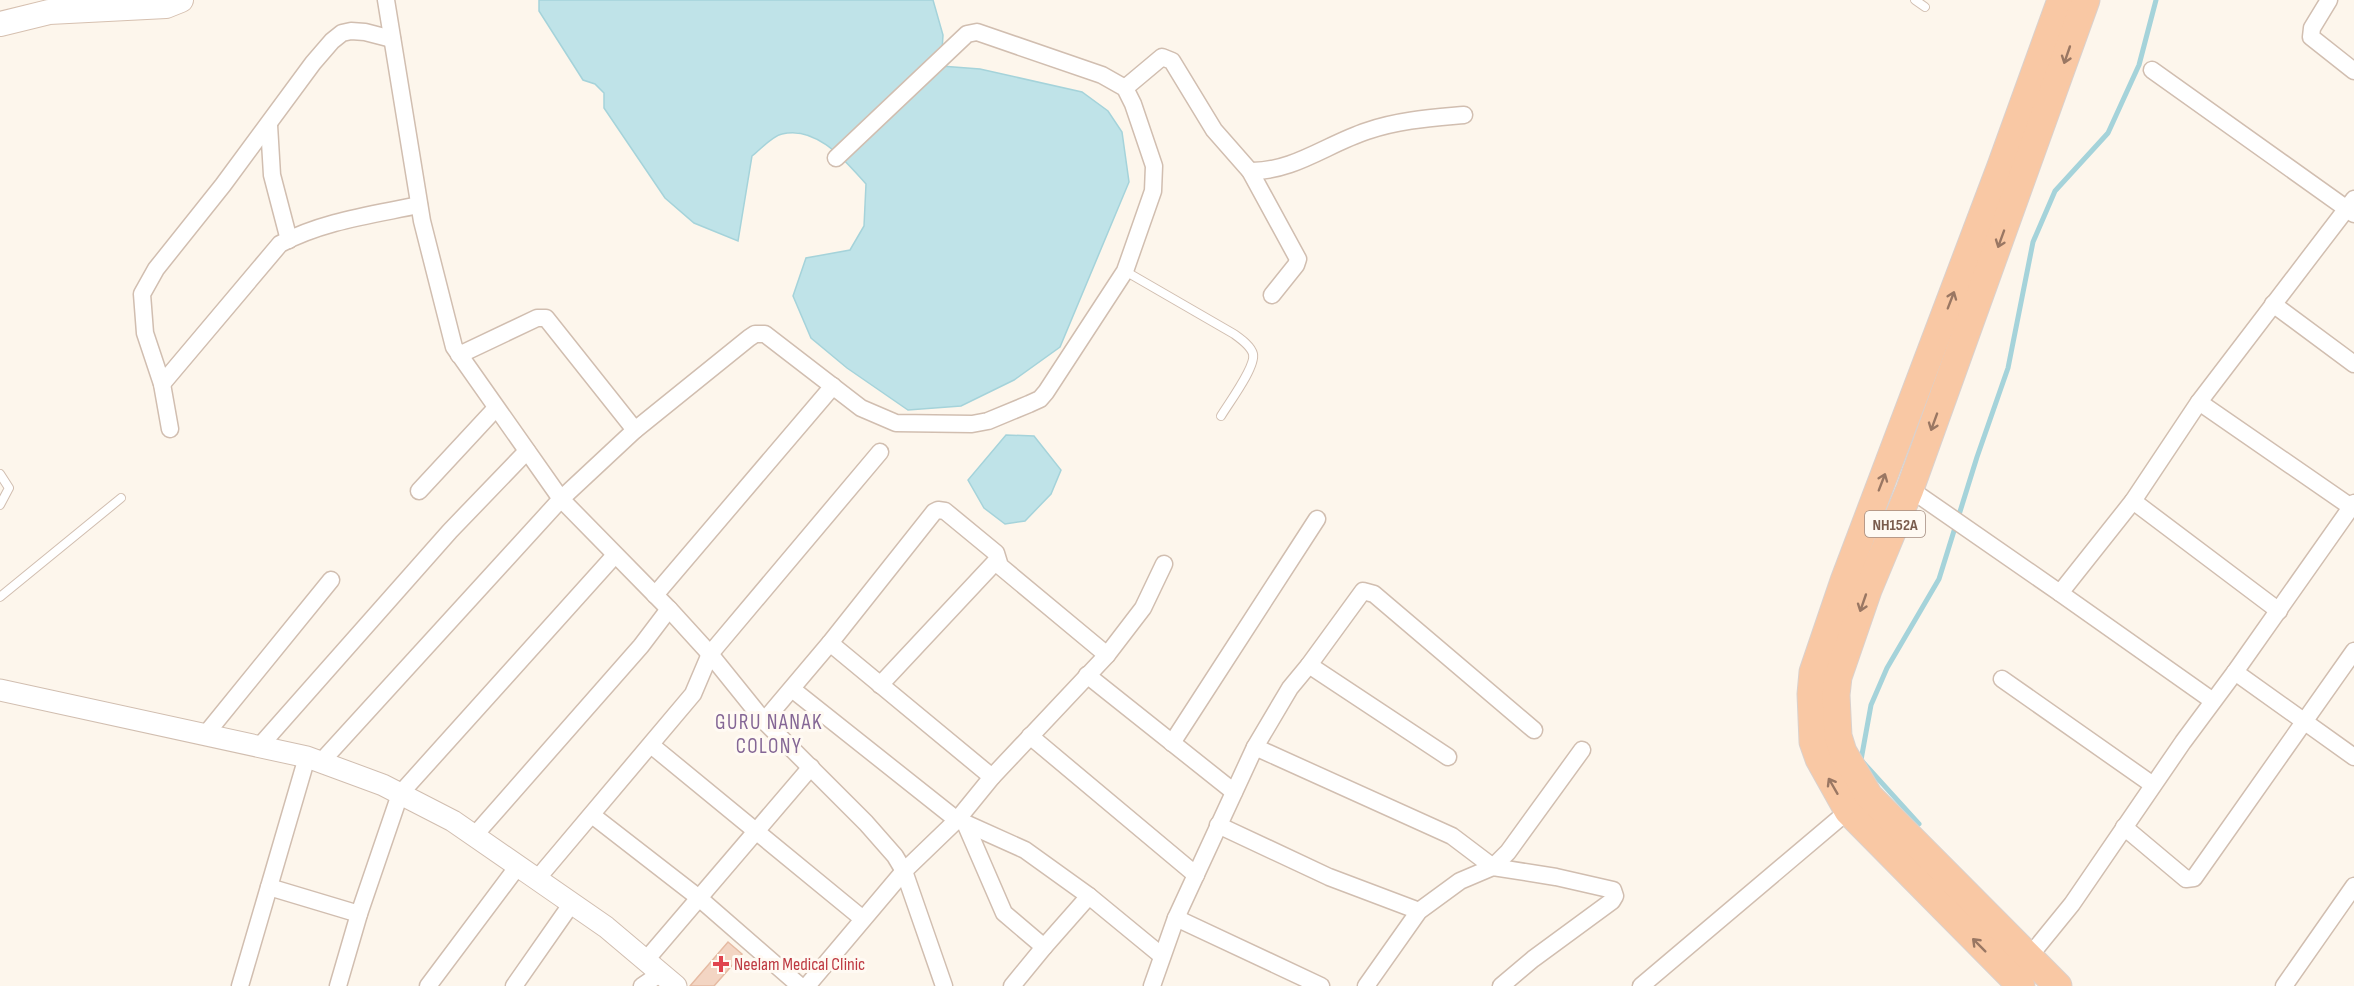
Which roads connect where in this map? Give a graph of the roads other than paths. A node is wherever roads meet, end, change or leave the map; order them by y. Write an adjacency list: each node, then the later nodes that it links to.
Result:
1 (182, 0): 7 (main road)
2 (386, 0): 10 (street)
3 (1916, 0): 8 (lane)
4 (2061, 0): 83 (highway, NH152A, one-way to 4)
5 (2086, 0): 36 (highway, NH152A, one-way to 36)
6 (2328, 0): 12 (street)
7 (84, 5): 9 (main road)
8 (1925, 7)
9 (0, 24)
10 (392, 39): 15 (street); 18 (street)
11 (2152, 70): 19 (street)
12 (2354, 70)
13 (1125, 88): 16 (street); 17 (street); 21 (street)
14 (1464, 115): 17 (street)
15 (269, 124): 20 (street); 26 (street)
16 (836, 159)
17 (1250, 171): 22 (street)
18 (419, 205): 20 (street); 24 (street)
19 (2352, 208): 23 (street)
20 (289, 240): 26 (street)
21 (1125, 271): 27 (street); 30 (lane)
22 (1272, 295)
23 (2273, 304): 25 (street); 28 (street)
24 (459, 355): 29 (street); 32 (street)
25 (2354, 364)
26 (162, 384): 31 (street)
27 (833, 386): 32 (street); 49 (street)
28 (2199, 402): 40 (street); 42 (street)
29 (496, 408): 33 (street); 37 (street)
30 (1221, 416)
31 (170, 429)
32 (635, 430): 39 (street)
33 (527, 451): 39 (street); 72 (street)
34 (880, 453): 55 (street)
35 (0, 474): 41 (lane)
36 (1910, 489): 48 (street); 107 (highway, NH152A, one-way to 107)
37 (419, 491)
38 (121, 498): 50 (lane)
39 (561, 499): 44 (street); 77 (street)
40 (2133, 501): 48 (street); 52 (street)
41 (0, 505)
42 (2353, 506): 52 (street)
43 (1317, 519): 70 (street)
44 (615, 555): 49 (street); 82 (street)
45 (997, 560): 53 (street); 56 (street); 61 (street)
46 (1164, 564): 56 (street)
47 (331, 580): 68 (street)
48 (2060, 593): 64 (street)
49 (655, 595): 51 (street)
50 (0, 597)
51 (669, 609): 55 (street); 89 (street)
52 (2279, 610): 58 (street)
53 (830, 643): 61 (street); 62 (street)
54 (2354, 651): 66 (street)
55 (710, 654): 65 (street); 71 (street)
56 (1107, 655): 59 (street)
57 (1309, 665): 67 (street); 73 (street); 75 (street)
58 (2235, 672): 64 (street); 66 (street)
59 (1088, 675): 69 (street); 70 (street)
60 (2002, 679): 80 (street)
61 (880, 685): 79 (street)
62 (792, 689): 65 (street); 85 (street)
63 (0, 690): 68 (street)
64 (2213, 700): 80 (street)
65 (764, 721): 78 (street)
66 (2304, 722): 76 (street); 87 (street)
67 (1533, 730)
68 (204, 735): 72 (street)
69 (1030, 736): 79 (street); 93 (street)
70 (1172, 743): 81 (street)
71 (651, 745): 84 (street); 88 (street)
72 (259, 747): 77 (street)
73 (1255, 747): 81 (street); 91 (street)
74 (1582, 750): 91 (street)
75 (1448, 757)
76 (2354, 757)
77 (314, 759): 82 (street); 95 (street)
78 (811, 767): 88 (street); 92 (street)
79 (992, 777): 85 (street)
80 (2153, 785): 87 (street)
81 (1234, 792): 86 (street)
82 (400, 794): 89 (street); 101 (street)
83 (1848, 812): 107 (highway, NH152A, one-way to 83); 121 (street)
84 (591, 815): 94 (street); 98 (street)
85 (961, 821): 92 (street); 97 (street); 104 (street)
86 (1218, 825): 93 (street); 100 (street)
87 (2124, 828): 107 (street)
88 (756, 831): 98 (street); 103 (street)
89 (474, 836): 90 (street)
90 (518, 866): 94 (street); 111 (street)
91 (1493, 867): 100 (street); 120 (street)
92 (904, 872): 103 (street); 116 (street)
93 (1196, 875): 102 (street)
94 (537, 879): 99 (street)
95 (269, 886): 101 (street); 109 (street)
96 (2354, 886): 123 (street)
97 (1089, 897): 104 (street); 105 (street)
98 (699, 898): 106 (street); 114 (street)
99 (572, 903): 106 (street); 112 (street)
100 (1419, 911): 108 (street)
101 (359, 914): 110 (street)
102 (1176, 918): 105 (street); 119 (street)
103 (863, 919): 115 (street)
104 (1044, 947): 117 (street)
105 (1162, 956): 118 (street)
106 (661, 973): 113 (street)
107 (2015, 976): 122 (highway, NH152A)
108 (1372, 984)
109 (240, 986)
110 (338, 986)
111 (429, 986)
112 (514, 986)
113 (642, 986)
114 (800, 986)
115 (807, 986)
116 (944, 986)
117 (1011, 986)
118 (1152, 986)
119 (1321, 986)
120 (1502, 986)
121 (1641, 986)
122 (2058, 986)
123 (2284, 986)

